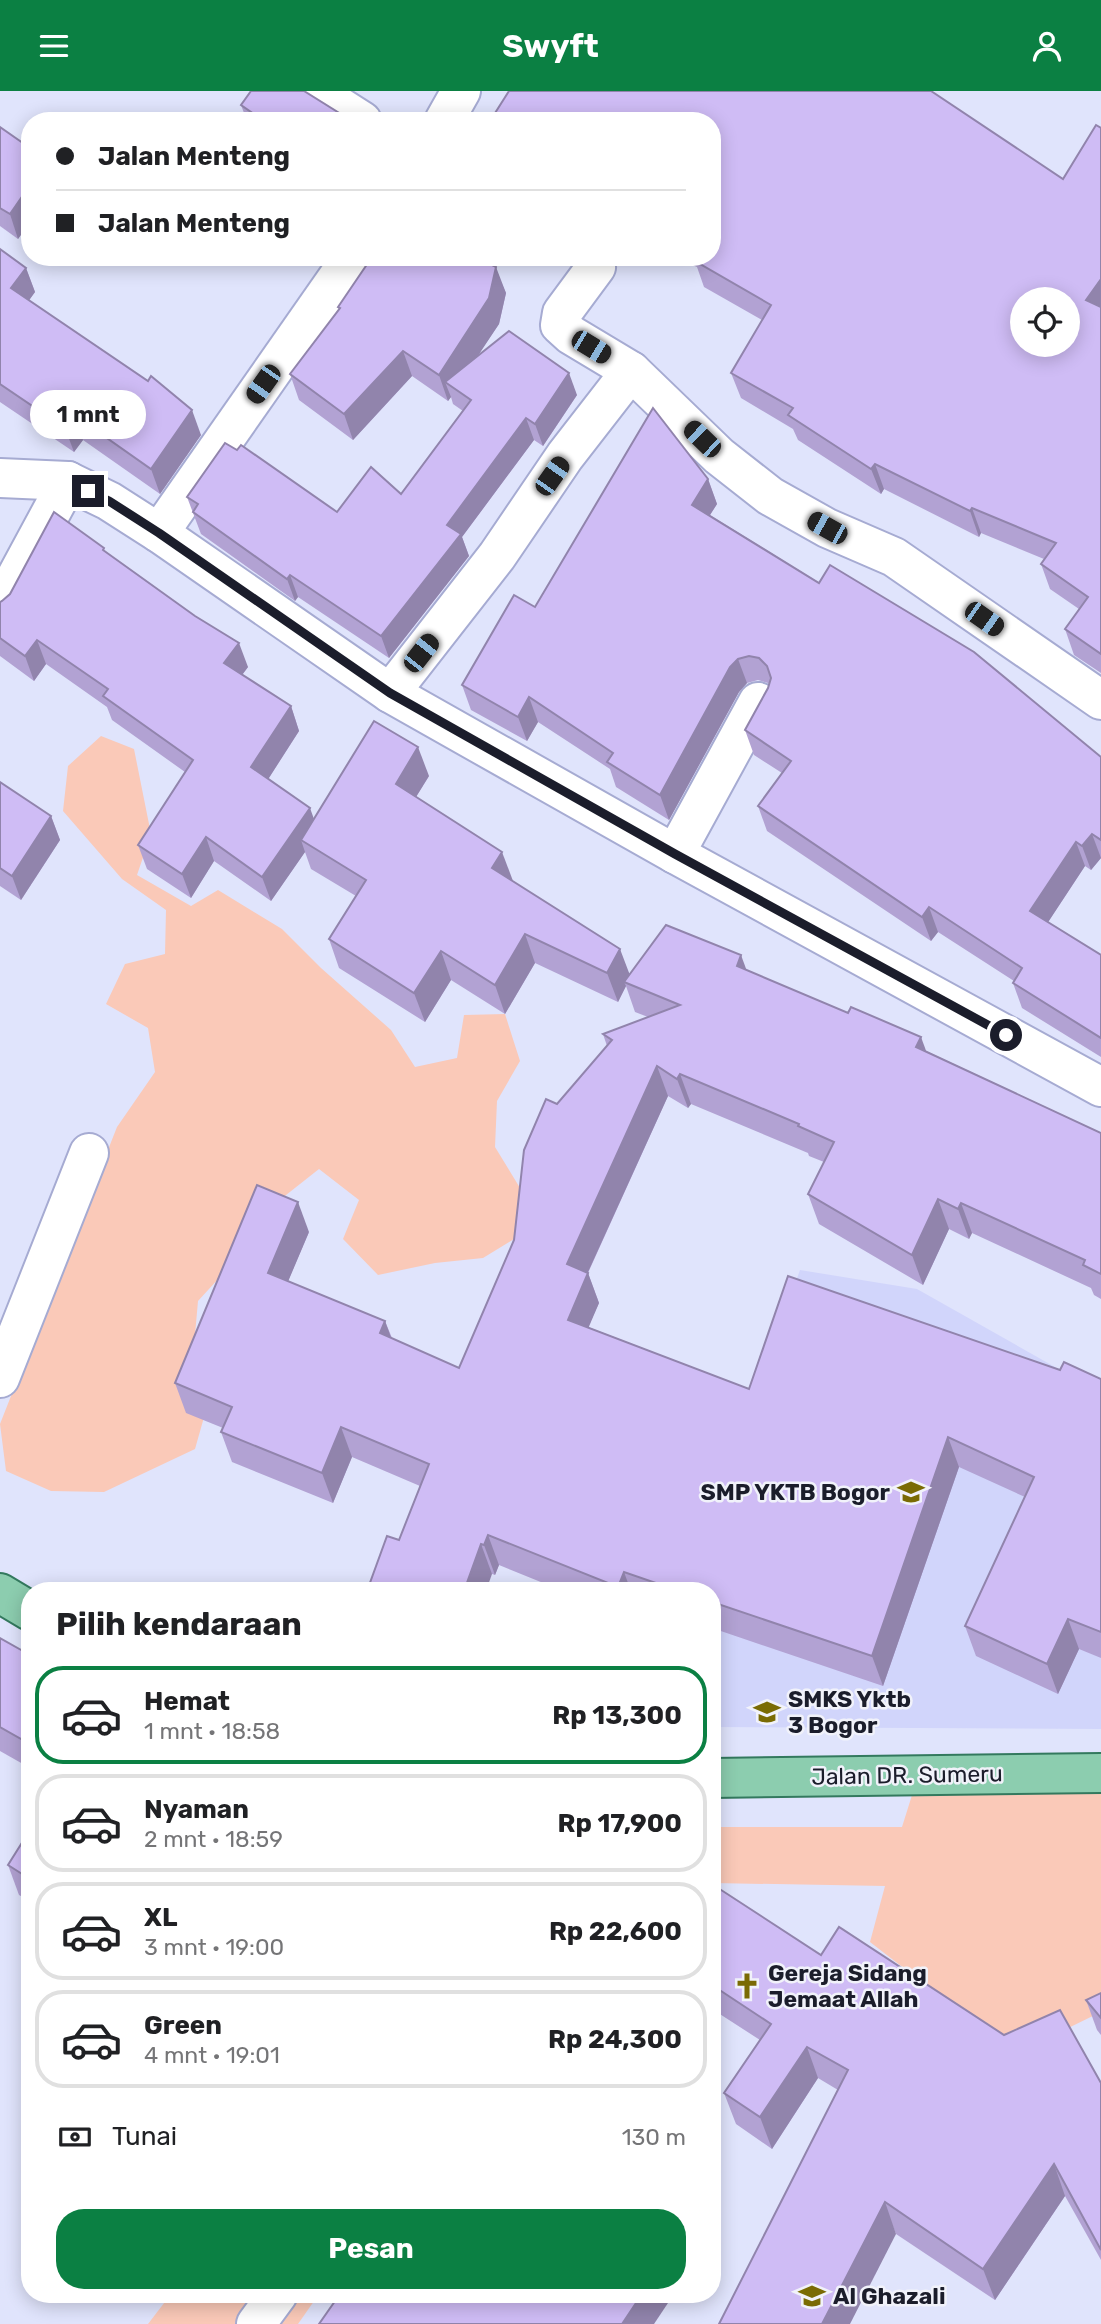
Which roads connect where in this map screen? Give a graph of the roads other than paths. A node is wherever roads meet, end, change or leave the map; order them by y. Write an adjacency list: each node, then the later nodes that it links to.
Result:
1 (315, 91): 3 (street)
2 (461, 91): 4 (street)
3 (348, 112)
4 (449, 112)
5 (346, 266): 10 (street)
6 (596, 266): 7 (street)
7 (631, 371): 12 (street); 13 (street)
8 (0, 478): 9 (street)
9 (68, 481): 10 (street); 11 (street)
10 (159, 533): 12 (street)
11 (0, 607)
12 (390, 693): 15 (street)
13 (1101, 700)
14 (758, 702): 15 (street)
15 (675, 854): 16 (street)
16 (1101, 1087)
17 (89, 1153): 18 (street)
18 (0, 1378)
19 (0, 1593): 20 (main road)
20 (21, 1606)
21 (1101, 1773): 22 (main road, Jalan DR. Sumeru)
22 (721, 1778)
23 (271, 2303): 24 (street)
24 (256, 2324)

